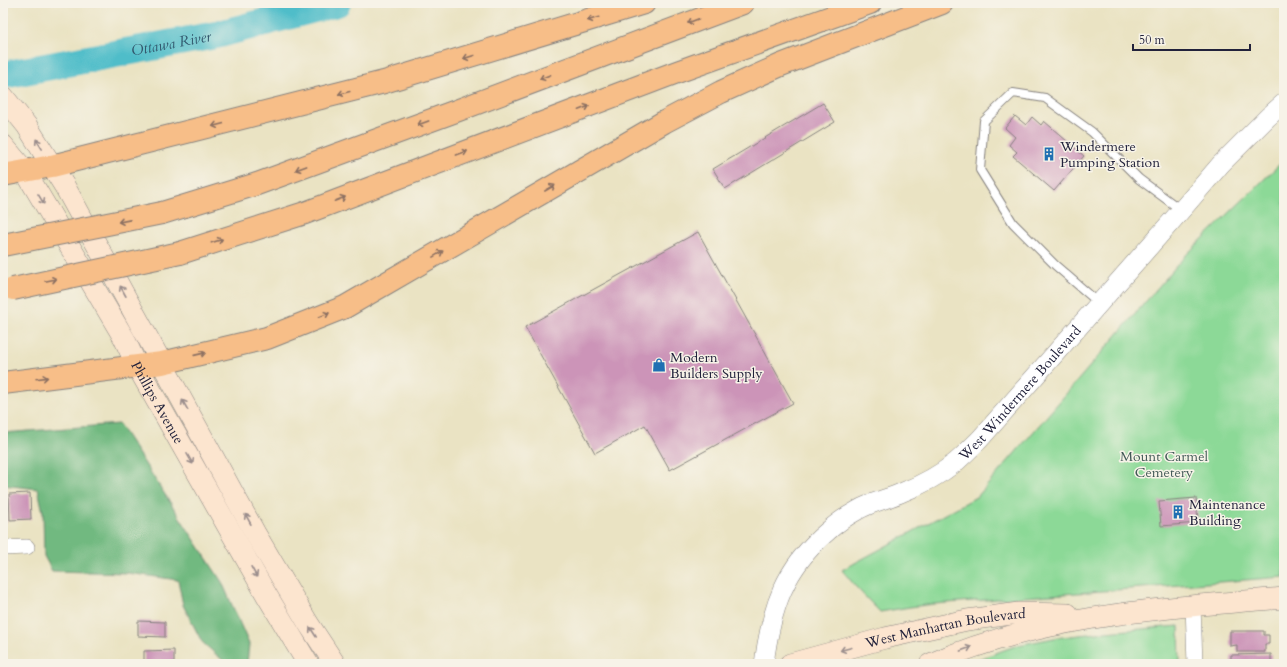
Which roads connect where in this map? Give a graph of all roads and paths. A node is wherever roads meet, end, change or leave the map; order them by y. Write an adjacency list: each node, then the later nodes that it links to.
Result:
1 (644, 3): 8 (highway, one-way to 8)
2 (743, 3): 12 (highway, one-way to 12, bridge)
3 (870, 3): 13 (highway, one-way to 3, bridge)
4 (942, 3): 15 (highway, one-way to 4)
5 (3, 96): 8 (main road, one-way to 5)
6 (1284, 103): 11 (street, West Windermere Boulevard)
7 (3, 144): 9 (main road, Phillips Avenue)
8 (52, 166): 9 (highway); 15 (main road, one-way to 8)
9 (25, 171): 10 (highway); 16 (main road, Phillips Avenue, one-way to 16)
10 (3, 175)
11 (1182, 210): 14 (street, West Windermere Boulevard); 14 (lane)
12 (3, 244)
13 (8, 289)
14 (1100, 304): 25 (street, West Windermere Boulevard)
15 (162, 363): 16 (highway); 24 (main road, one-way to 15)
16 (137, 366): 17 (highway, one-way to 16); 23 (main road, Phillips Avenue, one-way to 23)
17 (3, 383)
18 (27, 547): 19 (street)
19 (3, 548)
20 (1284, 598): 21 (main road, West Manhattan Boulevard)
21 (1193, 605): 22 (main road, West Manhattan Boulevard); 28 (street)
22 (1105, 615): 26 (main road, West Manhattan Boulevard, one-way to 26); 27 (main road, West Manhattan Boulevard, one-way to 22)
23 (308, 664)
24 (335, 664)
25 (764, 664)
26 (790, 664)
27 (930, 664)
28 (1195, 664)

